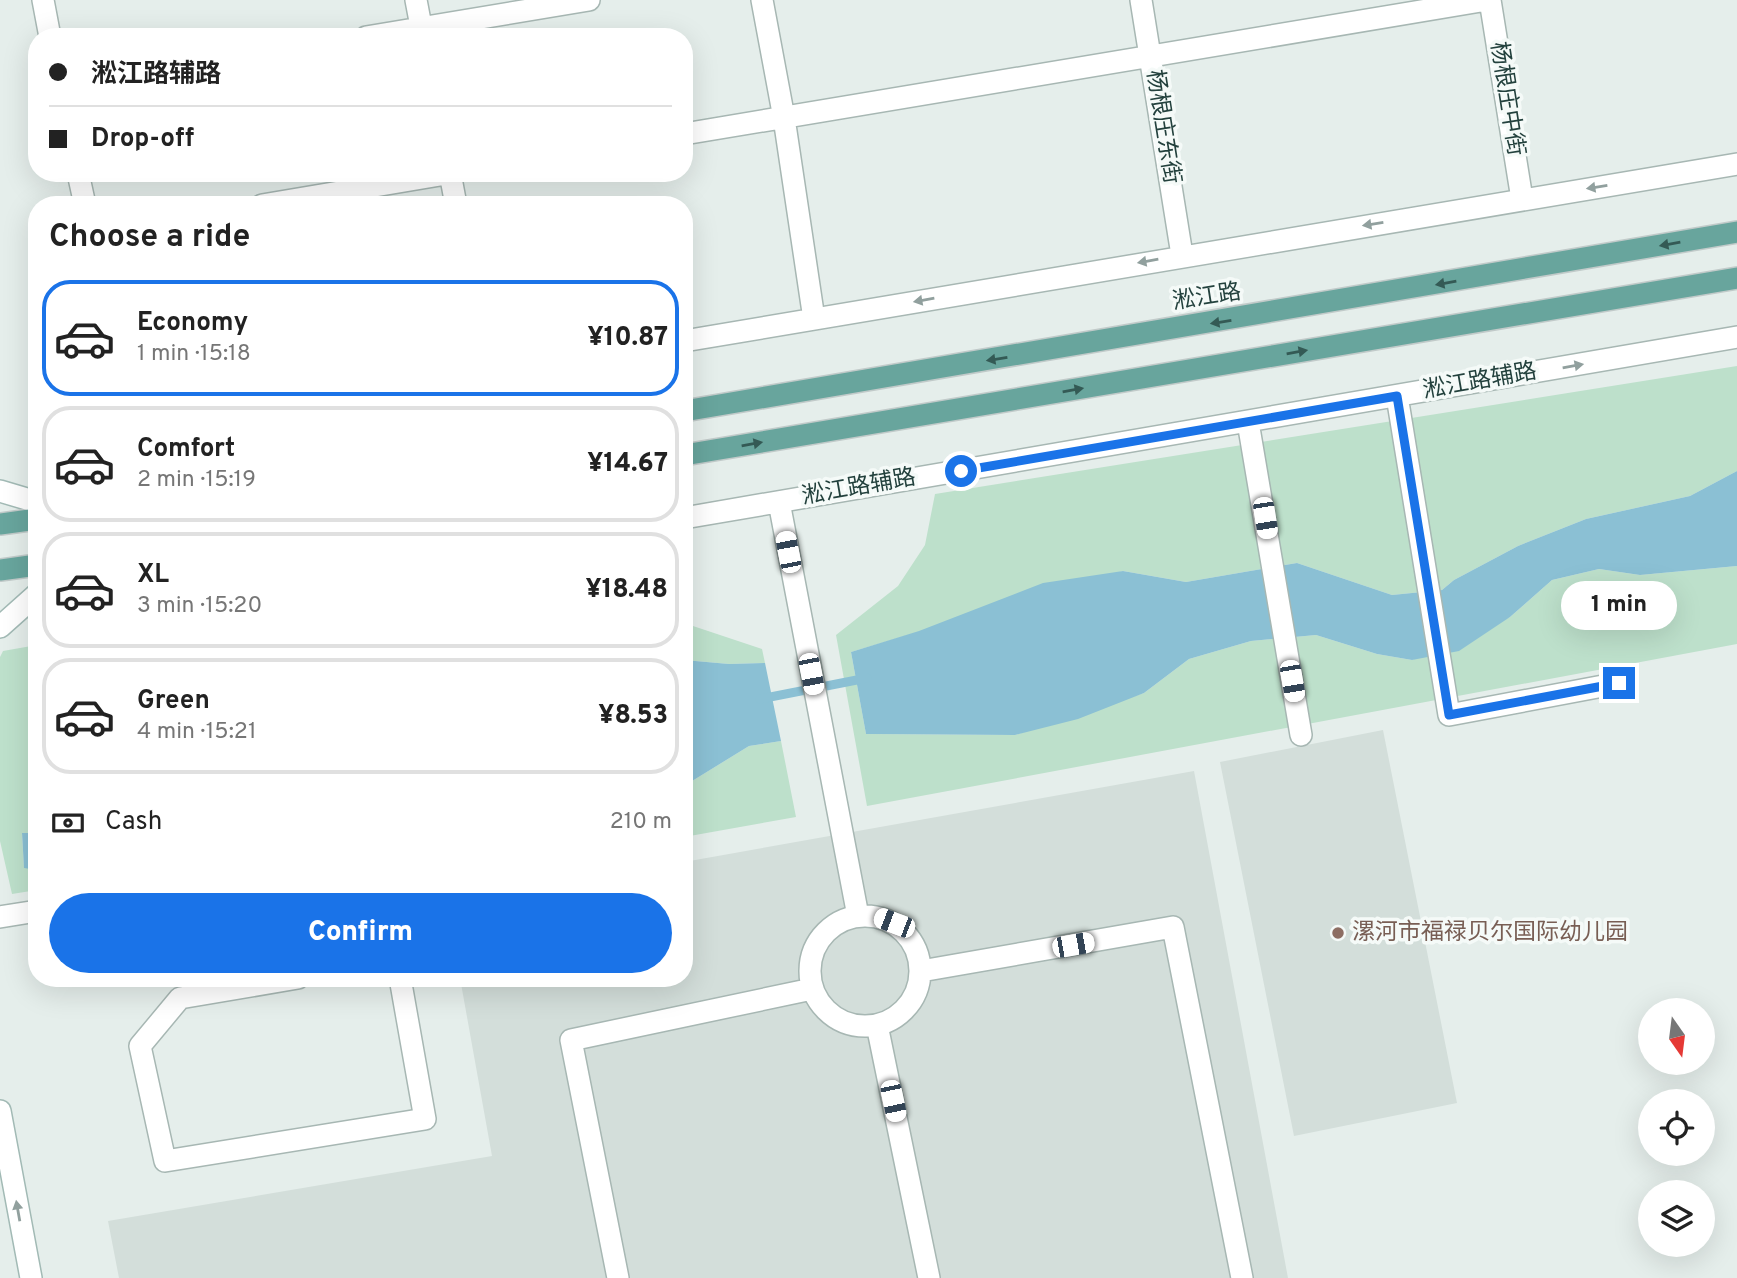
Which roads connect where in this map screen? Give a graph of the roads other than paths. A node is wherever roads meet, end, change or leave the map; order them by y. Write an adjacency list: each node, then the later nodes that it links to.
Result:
1 (43, 0): 7 (street)
2 (416, 0): 8 (street)
3 (589, 0): 9 (street)
4 (762, 0): 11 (street)
5 (1141, 0): 10 (street, 杨根庄东街)
6 (1489, 0): 10 (street); 16 (street, 杨根庄中街)
7 (48, 28)
8 (422, 28)
9 (444, 28)
10 (1151, 56): 11 (street); 18 (street, 杨根庄东街)
11 (784, 118): 12 (street); 20 (street)
12 (693, 133)
13 (1737, 164): 16 (street, one-way to 16)
14 (398, 182): 15 (street)
15 (315, 196)
16 (1522, 199): 18 (street, one-way to 18)
17 (1737, 232): 24 (main road, 淞江路, one-way to 24)
18 (1182, 255): 20 (street, one-way to 20)
19 (1737, 278): 26 (main road, one-way to 19)
20 (814, 319): 22 (street)
21 (1737, 337): 23 (street, 淞江路辅路, one-way to 21)
22 (693, 339)
23 (1397, 396): 25 (street, 淞江路辅路); 37 (street)
24 (693, 409)
25 (1248, 422): 28 (street, 淞江路辅路); 38 (street)
26 (693, 453)
27 (0, 491): 29 (street)
28 (779, 502): 31 (street, 淞江路辅路); 40 (street)
29 (28, 509)
30 (28, 515): 32 (main road)
31 (693, 516)
32 (0, 524)
33 (28, 567): 34 (main road)
34 (0, 570)
35 (28, 602): 36 (street)
36 (0, 628)
37 (1619, 683)
38 (1301, 735)
39 (28, 912): 41 (street)
40 (858, 916): 42 (street); 45 (street)
41 (0, 917)
42 (921, 971): 46 (street); 51 (street)
43 (236, 987): 44 (street)
44 (402, 987)
45 (813, 989): 46 (street); 49 (street)
46 (877, 1025): 50 (street)
47 (0, 1111): 48 (street, one-way to 47)
48 (31, 1278)
49 (618, 1278)
50 (929, 1278)
51 (1242, 1278)

